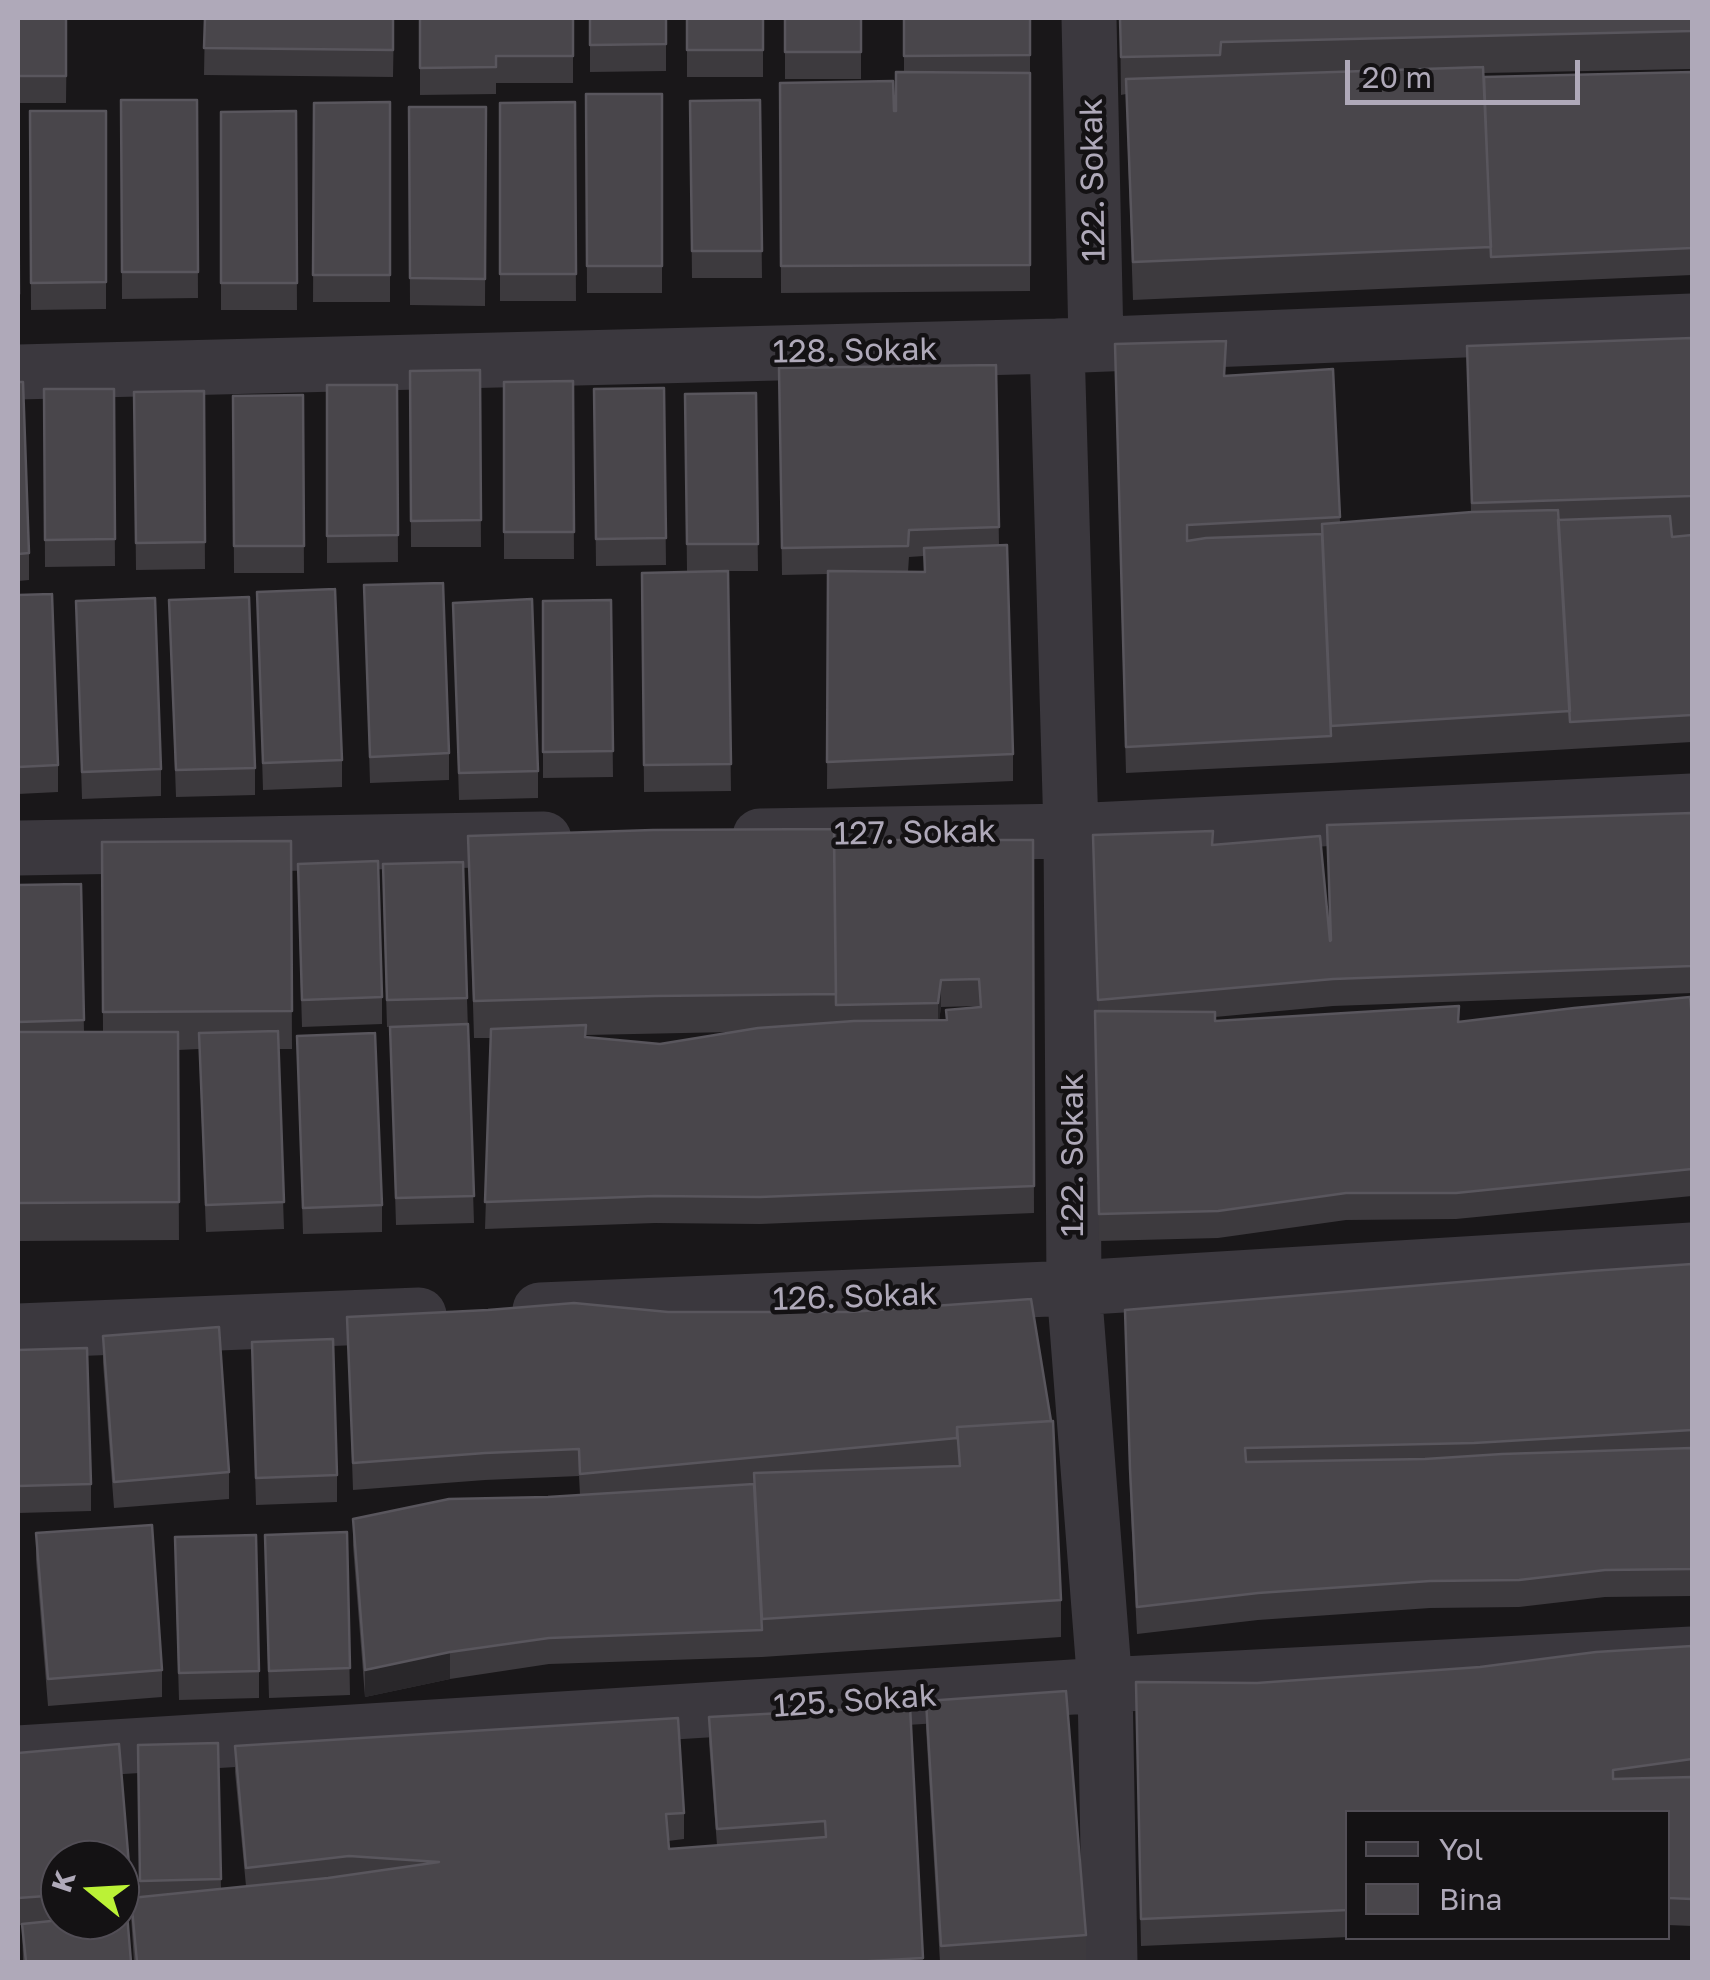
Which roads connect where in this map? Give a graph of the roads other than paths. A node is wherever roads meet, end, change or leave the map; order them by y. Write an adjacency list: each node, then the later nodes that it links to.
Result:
1 (1089, 18): 3 (street, 122. Sokak)
2 (1692, 322): 3 (street, 128. Sokak)
3 (1077, 345): 4 (street, 128. Sokak); 6 (street, 122. Sokak)
4 (18, 372)
5 (1692, 802): 6 (street, 127. Sokak)
6 (1071, 830): 7 (street, 127. Sokak); 11 (street, 122. Sokak)
7 (714, 836)
8 (594, 838): 9 (street)
9 (18, 848)
10 (1692, 1250): 11 (street, 126. Sokak)
11 (1074, 1288): 12 (street, 126. Sokak); 14 (street, 122. Sokak)
12 (18, 1331)
13 (1692, 1654): 14 (street, 125. Sokak)
14 (1106, 1685): 15 (street, 125. Sokak); 16 (street, 122. Sokak)
15 (18, 1753)
16 (1110, 1962)

